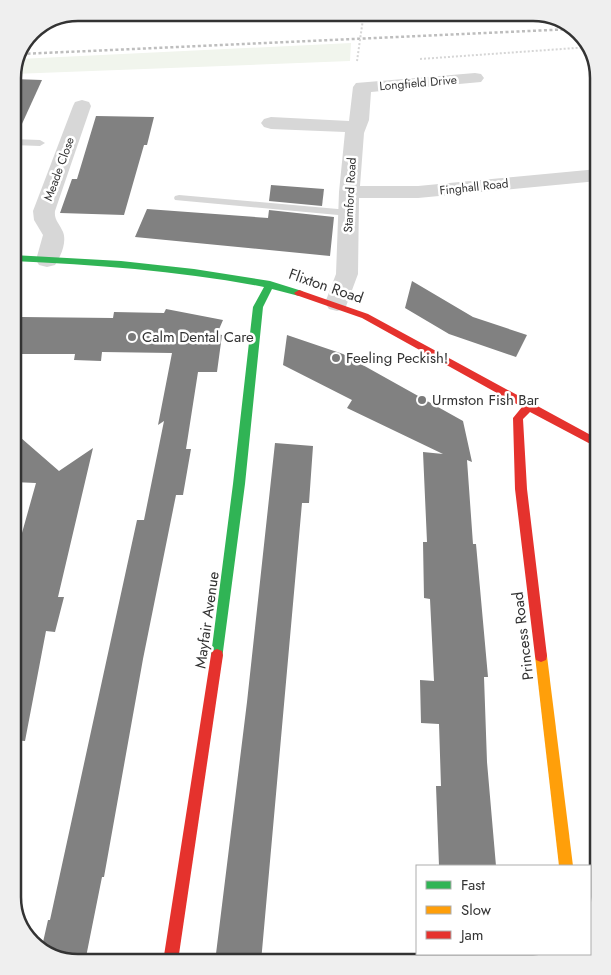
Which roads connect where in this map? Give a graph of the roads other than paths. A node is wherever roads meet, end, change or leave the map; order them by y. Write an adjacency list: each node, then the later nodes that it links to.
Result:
1 (475, 78): 2 (street, Longfield Drive)
2 (362, 87): 5 (street, Stamford Road)
3 (82, 106): 13 (street, Meade Close)
4 (271, 123): 5 (street)
5 (356, 127): 9 (street, Stamford Road)
6 (21, 142): 7 (lane)
7 (40, 143)
8 (590, 176): 9 (street, Finghall Road)
9 (349, 192): 11 (street, Stamford Road)
10 (179, 198): 11 (lane)
11 (349, 212): 15 (street, Stamford Road)
12 (21, 258): 13 (street, Flixton Road)
13 (47, 260): 14 (street, Flixton Road)
14 (270, 284): 15 (street, Flixton Road); 19 (street, Mayfair Avenue)
15 (337, 303): 16 (street, Flixton Road)
16 (529, 406): 17 (street, Flixton Road); 18 (street, Princess Road)
17 (590, 440)
18 (566, 865)
19 (171, 954)

